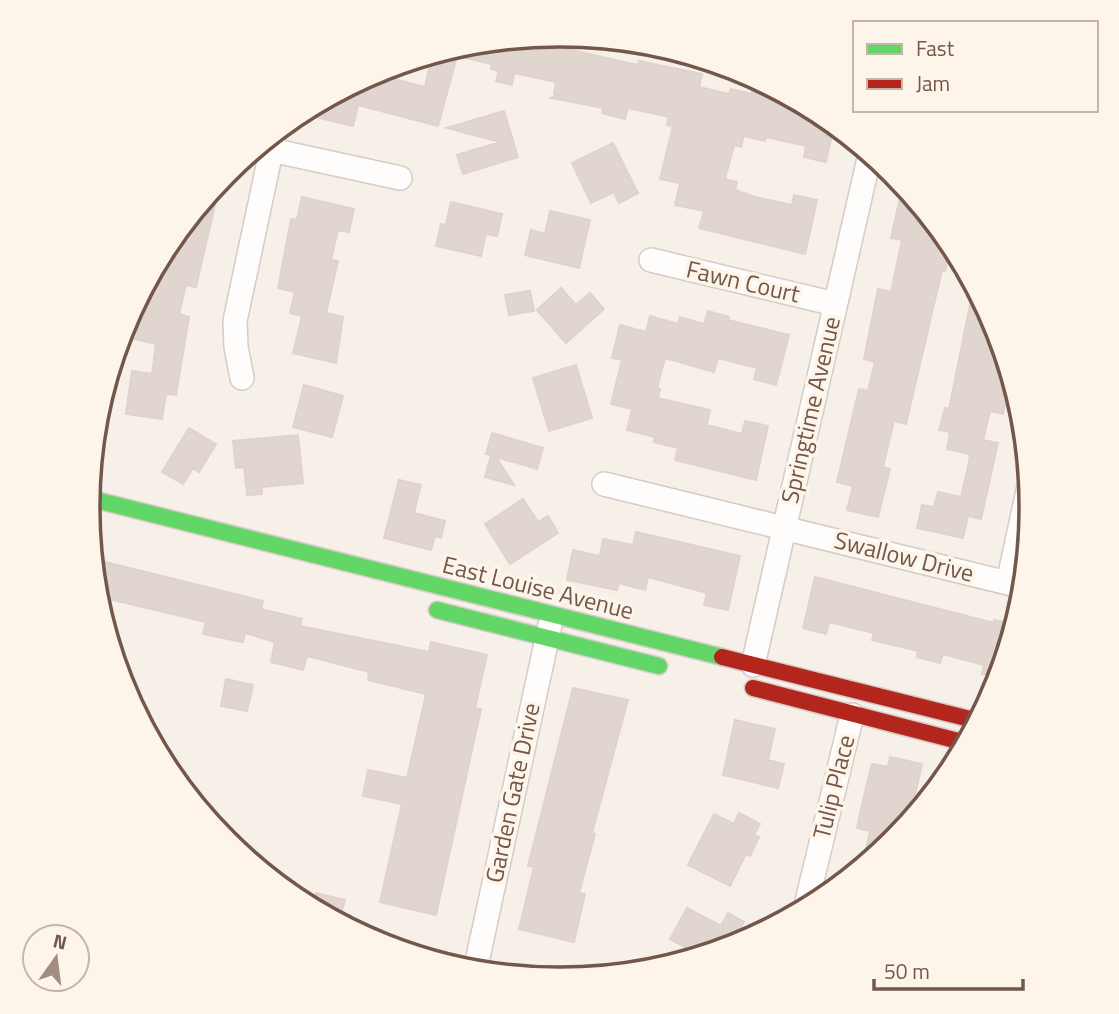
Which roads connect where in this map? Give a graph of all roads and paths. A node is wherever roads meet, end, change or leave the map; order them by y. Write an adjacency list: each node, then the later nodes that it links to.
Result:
1 (278, 143): 4 (street)
2 (272, 149): 7 (street)
3 (867, 165): 6 (street, Springtime Avenue)
4 (400, 178)
5 (651, 260): 6 (street, Fawn Court)
6 (835, 304): 10 (street, Springtime Avenue)
7 (242, 378)
8 (604, 484): 10 (street, Swallow Drive)
9 (100, 501): 13 (street, East Louise Avenue)
10 (785, 527): 11 (street, Swallow Drive); 15 (street, Springtime Avenue)
11 (1012, 584)
12 (426, 607): 14 (street, East Louise Avenue)
13 (553, 616): 14 (street, Garden Gate Drive); 15 (street, East Louise Avenue)
14 (547, 639): 16 (street, East Louise Avenue); 22 (street, Garden Gate Drive)
15 (753, 665): 19 (street, East Louise Avenue)
16 (676, 670)
17 (740, 685): 18 (street)
18 (852, 715): 20 (street); 21 (street, Tulip Place)
19 (968, 718)
20 (956, 740)
21 (809, 893)
22 (478, 959)

